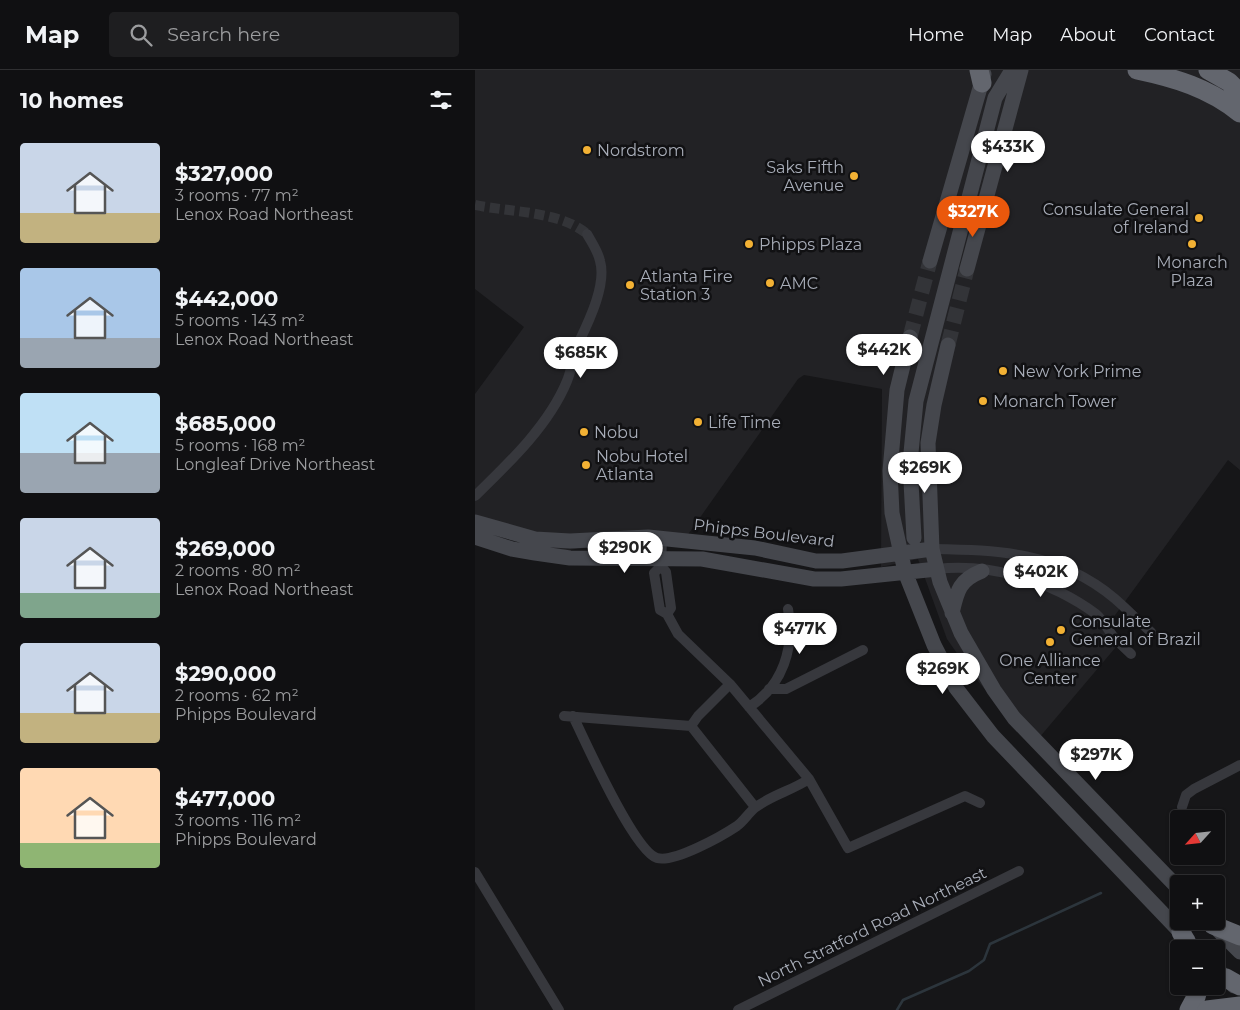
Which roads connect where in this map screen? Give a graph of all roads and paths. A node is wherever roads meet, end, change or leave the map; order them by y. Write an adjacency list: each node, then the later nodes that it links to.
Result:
1 (1012, 70): 7 (main road)
2 (1021, 70): 11 (main road)
3 (1137, 70): 8 (highway)
4 (1208, 70): 6 (highway)
5 (985, 73): 7 (main road); 10 (main road)
6 (1240, 93)
7 (995, 98): 18 (main road)
8 (1240, 113)
9 (587, 234): 14 (street)
10 (930, 261)
11 (967, 269)
12 (910, 337): 20 (main road)
13 (948, 345): 19 (main road)
14 (475, 496)
15 (475, 522): 17 (main road, Phipps Boulevard)
16 (475, 537): 21 (main road, Phipps Boulevard)
17 (661, 538): 20 (main road, Phipps Boulevard); 21 (street)
18 (914, 538): 19 (main road); 20 (main road)
19 (932, 549): 20 (main road, Phipps Boulevard); 22 (main road); 27 (street)
20 (900, 552): 24 (main road)
21 (661, 563): 24 (main road, Phipps Boulevard); 30 (street)
22 (937, 569): 23 (street); 24 (main road, Phipps Boulevard); 26 (main road)
23 (981, 570): 26 (main road); 29 (street)
24 (905, 572): 44 (main road)
25 (788, 609): 31 (street)
26 (952, 613): 41 (main road)
27 (1151, 632)
28 (863, 650): 31 (street)
29 (1131, 654)
30 (730, 684): 32 (street); 33 (street)
31 (769, 689): 32 (street)
32 (749, 707): 35 (street)
33 (691, 726): 37 (street); 37 (street)
34 (1240, 765): 38 (street)
35 (809, 779): 36 (street); 37 (street)
36 (980, 803)
37 (755, 807)
38 (1182, 808)
39 (1019, 871): 54 (street, North Stratford Road Northeast)
40 (475, 872): 53 (street)
41 (1170, 880)
42 (1225, 929): 45 (highway)
43 (1219, 930): 48 (main road)
44 (1181, 932): 46 (highway); 47 (main road)
45 (1240, 936)
46 (1186, 940)
47 (1189, 940)
48 (1240, 952)
49 (1228, 977): 50 (main road)
50 (1240, 992)
51 (1197, 995): 55 (highway)
52 (1240, 1006): 56 (highway, bridge); 57 (highway)
53 (559, 1010)
54 (738, 1010)
55 (1189, 1010)
56 (1207, 1010)
57 (1234, 1010)

